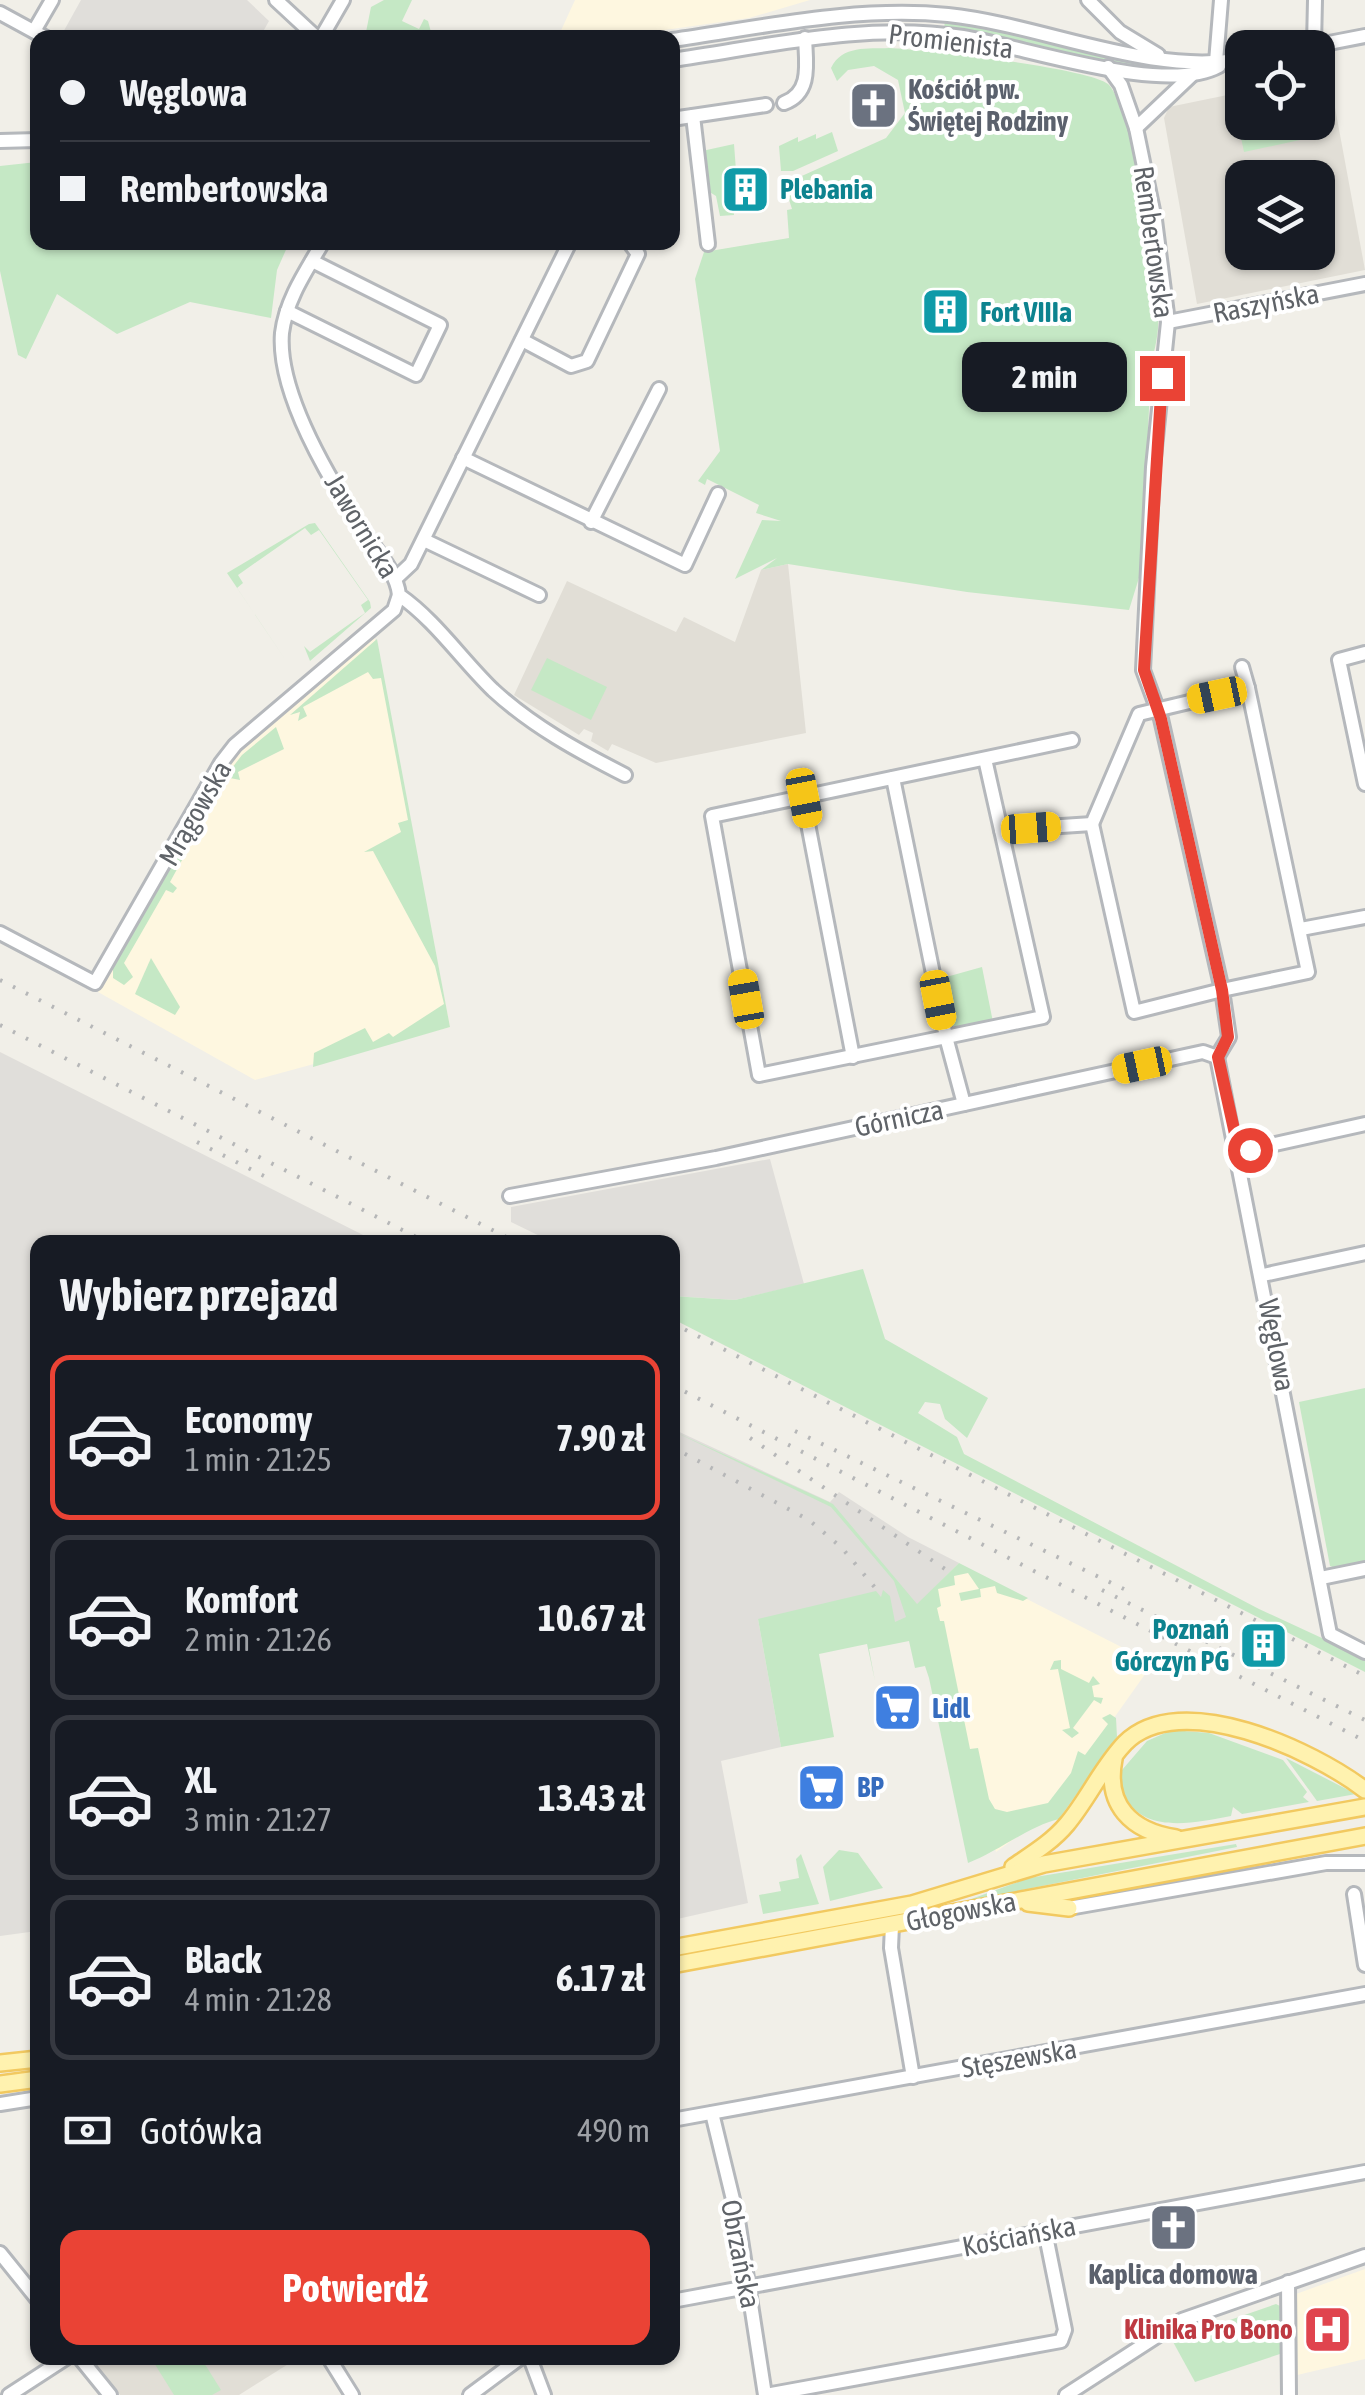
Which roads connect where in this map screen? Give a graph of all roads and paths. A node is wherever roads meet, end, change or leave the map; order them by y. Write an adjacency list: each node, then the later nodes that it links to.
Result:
1 (52, 0): 13 (street)
2 (276, 0): 14 (street)
3 (343, 0): 15 (street)
4 (896, 0): 10 (street)
5 (935, 0): 11 (street)
6 (1088, 0): 23 (street, Promienista)
7 (1220, 0): 25 (street)
8 (1314, 0): 16 (street)
9 (0, 13): 12 (street)
10 (873, 13): 11 (street, Promienista); 20 (street, Promienista)
11 (911, 13): 17 (street); 23 (street, Promienista)
12 (32, 30)
13 (41, 30)
14 (310, 30)
15 (324, 30)
16 (1311, 30)
17 (858, 31): 19 (street, Promienista); 26 (street, Promienista)
18 (1365, 36): 21 (street)
19 (805, 38): 22 (street, Promienista); 28 (street)
20 (680, 39)
21 (1335, 41)
22 (680, 59)
23 (1164, 59): 25 (street, Promienista)
24 (1225, 61): 25 (street, Promienista)
25 (1221, 62): 27 (street, Promienista)
26 (1108, 67): 27 (street, Promienista); 32 (street, Rembertowska)
27 (1193, 74): 32 (street, Rembertowska)
28 (784, 103)
29 (766, 105): 30 (street)
30 (693, 116): 31 (street); 35 (street)
31 (680, 118)
32 (1136, 128): 42 (street, Rembertowska)
33 (30, 140): 34 (street)
34 (0, 142)
35 (708, 244)
36 (318, 250): 39 (street, Jawornicka)
37 (566, 250): 43 (street)
38 (635, 250): 43 (street)
39 (312, 262): 41 (street, Jawornicka); 41 (street)
40 (1365, 284): 42 (street, Raszyńska)
41 (287, 311): 49 (street, Jawornicka)
42 (1168, 322): 55 (street, Rembertowska)
43 (522, 340): 45 (street)
44 (659, 389): 47 (street)
45 (463, 458): 47 (street); 48 (street)
46 (718, 494): 47 (street)
47 (592, 522)
48 (424, 540): 49 (street); 50 (street)
49 (395, 580): 51 (street, Jawornicka)
50 (540, 595)
51 (399, 596): 58 (street, Jawornicka); 66 (street, Mrągowska)
52 (1365, 653): 60 (street)
53 (1242, 667): 54 (street)
54 (1248, 688): 55 (street); 65 (street)
55 (1156, 708): 62 (street); 67 (street)
56 (1072, 740): 57 (street)
57 (985, 759): 59 (street); 63 (street)
58 (625, 775)
59 (894, 778): 61 (street); 68 (street)
60 (1365, 784)
61 (804, 798): 69 (street); 69 (street)
62 (1092, 824): 63 (street); 67 (street)
63 (1001, 830): 68 (street)
64 (1365, 917): 65 (street)
65 (1301, 929): 67 (street)
66 (0, 933)
67 (1222, 990): 70 (street)
68 (946, 1037): 69 (street); 71 (street)
69 (853, 1057)
70 (1218, 1057): 71 (street, Górnicza); 73 (street, Węglowa)
71 (964, 1104): 74 (street, Górnicza)
72 (1365, 1124): 73 (street)
73 (1239, 1152): 76 (street, Węglowa)
74 (510, 1196)
75 (1365, 1253): 76 (street)
76 (1263, 1275): 78 (street, Węglowa)
77 (1365, 1569): 78 (street)
78 (1321, 1578): 79 (street, Węglowa)
79 (1365, 1652)
80 (1115, 1755): 81 (main road); 84 (main road); 86 (main road)
81 (1365, 1790)
82 (1365, 1807): 84 (main road, Głogowska)
83 (1365, 1836): 88 (main road, Głogowska)
84 (1192, 1839): 86 (main road, Głogowska)
85 (1365, 1863): 89 (street)
86 (987, 1880): 91 (main road, Głogowska)
87 (1354, 1894): 93 (street)
88 (1014, 1902): 89 (main road); 90 (main road, Głogowska)
89 (1070, 1908)
90 (892, 1924): 92 (main road, Głogowska); 97 (street)
91 (680, 1947)
92 (680, 1963)
93 (1365, 1965)
94 (1365, 1994): 97 (street, Stęszewska)
95 (30, 2061): 96 (main road)
96 (0, 2063)
97 (913, 2077): 102 (street, Stęszewska)
98 (30, 2079): 99 (main road)
99 (0, 2084)
100 (30, 2099): 101 (street)
101 (0, 2104)
102 (712, 2113): 103 (street, Stęszewska); 109 (street, Obrzańska)
103 (680, 2119)
104 (1365, 2172): 105 (street, Kościańska)
105 (1045, 2231): 109 (street, Kościańska); 122 (street)
106 (0, 2253): 110 (street)
107 (1365, 2256): 108 (street)
108 (1288, 2282): 123 (street); 124 (street)
109 (749, 2287): 111 (street, Kościańska); 122 (street, Obrzańska)
110 (30, 2290)
111 (680, 2300)
112 (55, 2365): 117 (street)
113 (86, 2365): 118 (street)
114 (333, 2365): 119 (street)
115 (511, 2365): 120 (street)
116 (533, 2365): 121 (street)
117 (9, 2395)
118 (110, 2395)
119 (352, 2395)
120 (470, 2395)
121 (544, 2395)
122 (766, 2395)
123 (1066, 2395)
124 (1289, 2395)

